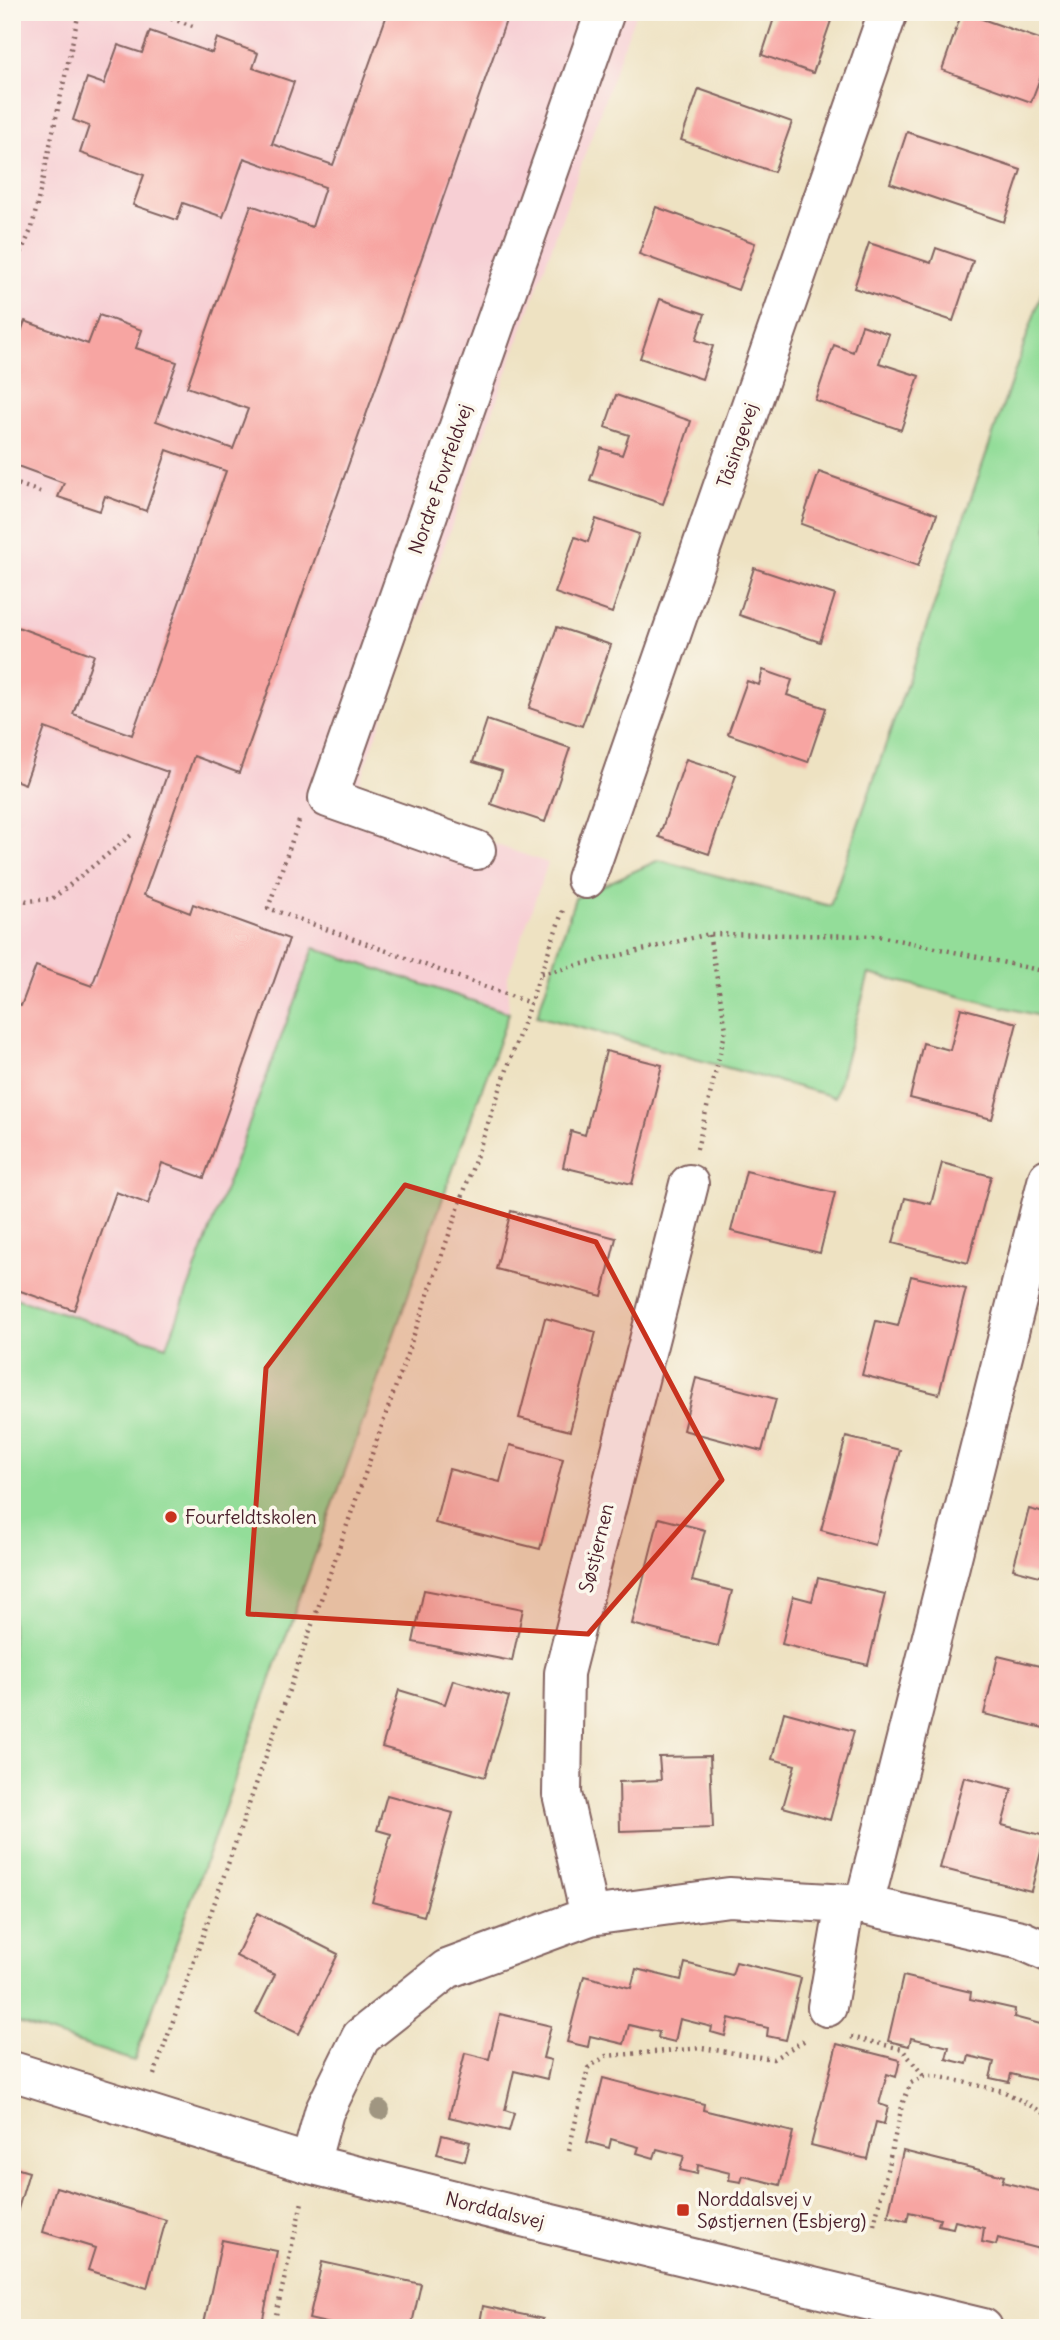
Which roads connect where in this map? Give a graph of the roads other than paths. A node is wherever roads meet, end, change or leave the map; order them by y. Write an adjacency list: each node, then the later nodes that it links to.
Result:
1 (605, 12): 3 (street, Nordre Fovrfeldvej)
2 (888, 12): 4 (street, Tåsingevej)
3 (476, 850)
4 (586, 879)
5 (1048, 1178): 7 (street)
6 (689, 1184): 8 (street, Søstjernen)
7 (855, 1904): 8 (street); 9 (street); 10 (street)
8 (590, 1916): 12 (street)
9 (1048, 1952)
10 (829, 2026)
11 (12, 2071): 12 (street, Norddalsvej)
12 (310, 2164): 13 (street, Norddalsvej)
13 (861, 2314): 14 (street, Norddalsvej)
14 (983, 2328)

